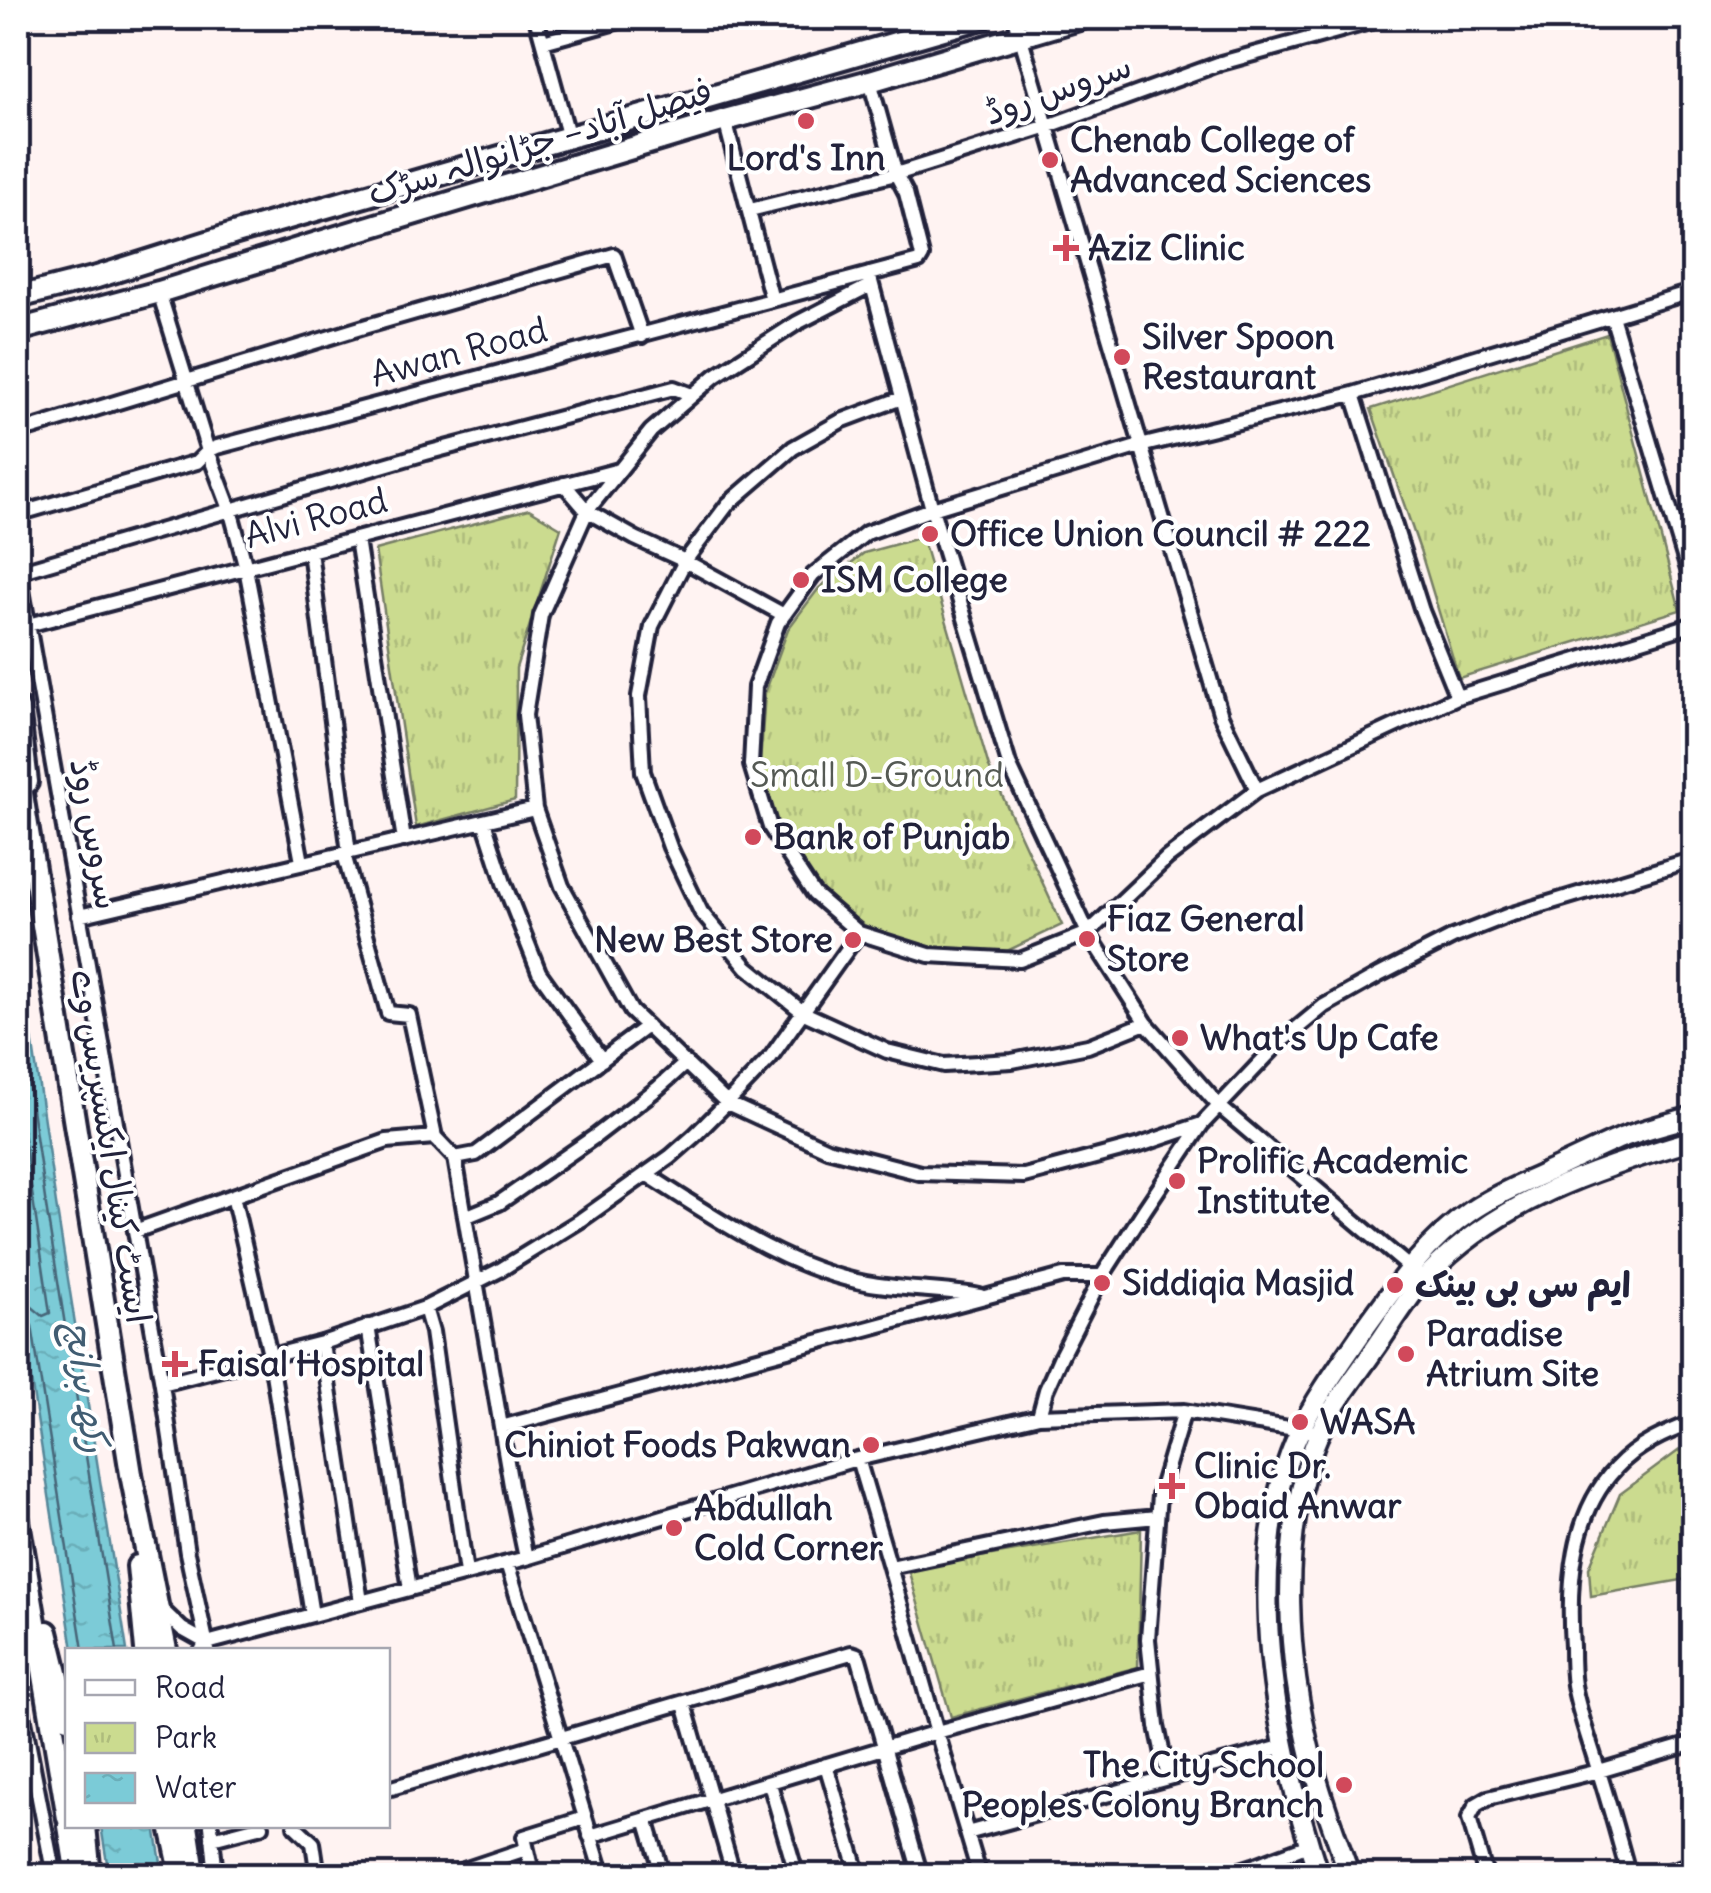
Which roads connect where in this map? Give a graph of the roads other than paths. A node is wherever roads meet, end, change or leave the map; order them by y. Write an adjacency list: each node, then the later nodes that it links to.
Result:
1 (536, 18): 7 (street)
2 (630, 18): 7 (street)
3 (982, 18): 11 (main road, فیصل آباد– جڑانوالہ سڑک)
4 (1082, 18): 6 (main road, فیصل آباد– جڑانوالہ سڑک)
5 (1384, 18): 10 (street, سروس روڈ)
6 (1018, 27): 8 (main road, فیصل آباد– جڑانوالہ سڑک); 10 (street)
7 (542, 42): 11 (street)
8 (870, 81): 9 (main road, فیصل آباد– جڑانوالہ سڑک); 12 (street)
9 (725, 120): 13 (street); 18 (main road, فیصل آباد– جڑانوالہ سڑک)
10 (1048, 126): 12 (street, سروس روڈ); 31 (street)
11 (570, 138): 15 (main road, فیصل آباد– جڑانوالہ سڑک)
12 (896, 174): 13 (street, سروس روڈ); 14 (street, Awan Road)
13 (750, 210): 20 (street)
14 (870, 279): 20 (street, Awan Road); 28 (street); 29 (street)
15 (55, 287): 16 (main road); 19 (main road, فیصل آباد– جڑانوالہ سڑک)
16 (18, 288)
17 (1694, 291): 21 (street)
18 (159, 292): 22 (main road, فیصل آباد– جڑانوالہ سڑک); 26 (street)
19 (18, 297)
20 (772, 300): 24 (street, Awan Road)
21 (1612, 316): 27 (street); 44 (street)
22 (60, 318): 23 (main road, فیصل آباد– جڑانوالہ سڑک); 25 (main road)
23 (18, 330)
24 (642, 336): 26 (street); 32 (street, Awan Road)
25 (18, 346)
26 (187, 380): 30 (street); 32 (street)
27 (1353, 394): 31 (street); 48 (street)
28 (692, 395): 33 (street); 35 (street)
29 (902, 398): 36 (street); 41 (street)
30 (18, 430)
31 (1140, 446): 36 (street); 51 (street)
32 (208, 451): 35 (street); 38 (street, Awan Road)
33 (619, 470): 34 (street, Alvi Road); 37 (street)
34 (564, 484): 37 (street); 39 (street, Alvi Road)
35 (230, 509): 42 (street); 43 (street)
36 (932, 509): 45 (street); 59 (street)
37 (588, 510): 41 (street); 52 (street)
38 (18, 514)
39 (357, 538): 40 (street, Alvi Road); 54 (street)
40 (310, 551): 42 (street, Alvi Road); 55 (street)
41 (685, 561): 45 (street); 61 (street)
42 (246, 568): 46 (street, Alvi Road); 57 (street)
43 (18, 570): 46 (street, سروس روڈ)
44 (1694, 590)
45 (784, 615): 60 (street)
46 (24, 618): 58 (street, سروس روڈ)
47 (1694, 624): 48 (street)
48 (1458, 697): 51 (street)
49 (18, 708): 64 (main road)
50 (18, 769): 64 (main road, ایسٹ کینال ایکسپریس وے)
51 (1257, 790): 59 (street)
52 (535, 809): 53 (street); 63 (street)
53 (484, 821): 54 (street); 65 (street)
54 (404, 840): 55 (street)
55 (347, 853): 57 (street); 71 (street)
56 (1694, 859): 68 (street)
57 (302, 862): 58 (street)
58 (79, 916): 77 (street, سروس روڈ)
59 (1088, 932): 60 (street); 62 (street)
60 (858, 933): 61 (street)
61 (804, 1013): 62 (street); 67 (street)
62 (1146, 1023): 68 (street)
63 (646, 1026): 65 (street); 66 (street)
64 (62, 1042): 94 (main road, ایسٹ کینال ایکسپریس وے)
65 (602, 1060): 73 (street)
66 (686, 1064): 67 (street); 76 (street)
67 (727, 1103): 70 (street); 74 (street)
68 (1220, 1107): 70 (street); 78 (street)
69 (1694, 1116): 78 (street)
70 (1202, 1124): 79 (street)
71 (435, 1137): 73 (street); 75 (street)
72 (1694, 1140): 92 (street)
73 (455, 1158): 76 (street)
74 (646, 1174): 80 (street); 81 (street)
75 (233, 1196): 77 (street); 85 (street)
76 (465, 1217): 80 (street)
77 (135, 1230): 86 (street, سروس روڈ)
78 (1408, 1267): 91 (street)
79 (1102, 1276): 81 (street); 88 (street)
80 (478, 1283): 82 (street); 90 (street)
81 (988, 1297): 90 (street)
82 (425, 1308): 83 (street); 101 (street)
83 (368, 1326): 84 (street); 102 (street)
84 (322, 1343): 85 (street); 103 (street)
85 (270, 1354): 86 (street); 105 (street)
86 (162, 1384): 108 (street, سروس روڈ)
87 (1184, 1411): 88 (street); 91 (street); 96 (street)
88 (1039, 1416): 93 (street)
89 (1694, 1422): 119 (street)
90 (501, 1428): 98 (street)
91 (1301, 1430): 92 (street); 116 (street)
92 (1320, 1433): 157 (street)
93 (858, 1459): 98 (street); 100 (street)
94 (131, 1474): 104 (main road, ایسٹ کینال ایکسپریس وے); 106 (main road)
95 (18, 1508): 112 (main road)
96 (1157, 1517): 100 (street); 109 (street)
97 (18, 1522): 124 (main road)
98 (526, 1558): 99 (street)
99 (507, 1563): 101 (street); 114 (street)
100 (890, 1567): 113 (street)
101 (466, 1573): 102 (street)
102 (410, 1589): 103 (street)
103 (361, 1602): 105 (street)
104 (158, 1606): 107 (main road, ایسٹ کینال ایکسپریس وے); 108 (street)
105 (312, 1615): 108 (street)
106 (146, 1648)
107 (166, 1648)
108 (205, 1648)
109 (1151, 1673): 113 (street); 120 (street)
110 (18, 1689): 139 (street)
111 (684, 1704): 114 (street); 117 (street); 123 (street)
112 (65, 1705)
113 (937, 1732): 117 (street); 134 (street)
114 (560, 1739): 122 (street); 125 (street)
115 (1694, 1743): 119 (street)
116 (1285, 1746): 120 (street); 136 (street)
117 (884, 1748): 118 (street); 153 (street)
118 (826, 1765): 121 (street); 152 (street)
119 (1599, 1771): 158 (street); 159 (street)
120 (1168, 1778): 134 (street)
121 (770, 1784): 123 (street); 151 (street)
122 (390, 1788)
123 (712, 1799): 126 (street); 150 (street)
124 (65, 1801)
125 (585, 1818): 135 (street); 137 (street)
126 (646, 1819): 135 (street); 149 (street)
127 (69, 1828): 140 (main road)
128 (86, 1828): 141 (main road)
129 (171, 1828): 142 (main road)
130 (187, 1828): 143 (main road)
131 (297, 1828): 145 (street)
132 (235, 1829): 133 (street)
133 (211, 1832): 144 (street)
134 (967, 1833): 154 (street)
135 (590, 1836): 148 (street)
136 (1309, 1845): 155 (street); 156 (street)
137 (526, 1849): 146 (street); 147 (street)
138 (1694, 1863): 160 (street)
139 (54, 1876)
140 (77, 1876)
141 (90, 1876)
142 (182, 1876)
143 (194, 1876)
144 (216, 1876)
145 (318, 1876)
146 (446, 1876)
147 (532, 1876)
148 (603, 1876)
149 (663, 1876)
150 (734, 1876)
151 (796, 1876)
152 (858, 1876)
153 (921, 1876)
154 (980, 1876)
155 (1222, 1876)
156 (1319, 1876)
157 (1350, 1876)
158 (1486, 1876)
159 (1629, 1876)
160 (1656, 1876)

